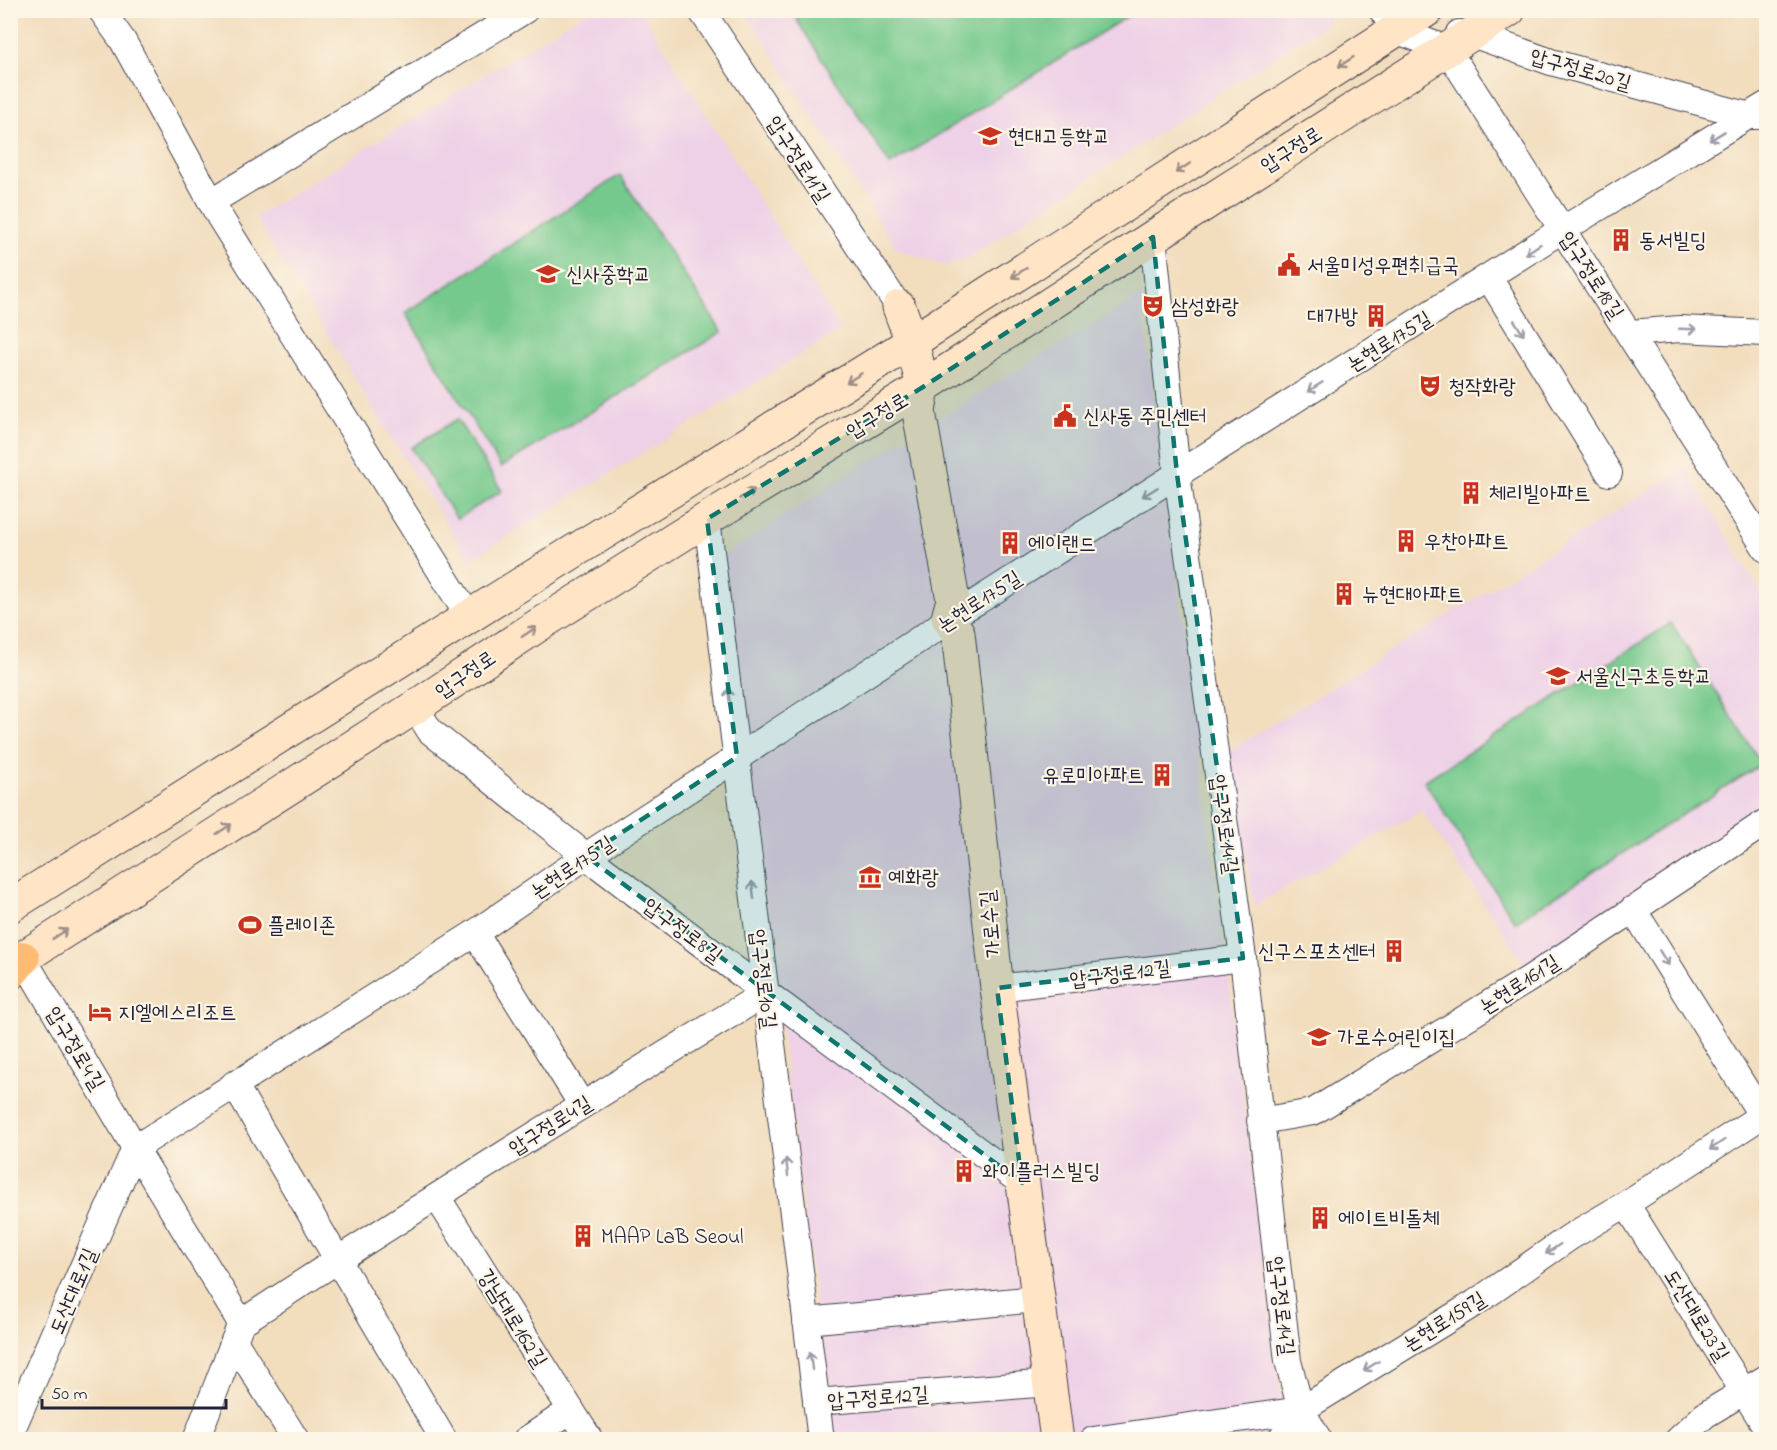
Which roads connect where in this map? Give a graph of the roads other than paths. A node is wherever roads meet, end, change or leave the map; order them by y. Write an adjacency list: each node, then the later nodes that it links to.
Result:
1 (101, 10): 9 (street)
2 (525, 10): 9 (street)
3 (701, 10): 13 (street, 압구정로11길)
4 (1427, 10): 6 (main road, 압구정로)
5 (1509, 10): 7 (main road, 압구정로)
6 (1389, 20): 7 (street, 압구정로20길); 16 (main road, 압구정로, one-way to 16)
7 (1460, 42): 8 (street, 압구정로20길); 10 (street, 압구정로18길); 11 (main road, 압구정로)
8 (1761, 113): 10 (street, 논현로175길, one-way to 10)
9 (215, 209): 22 (street)
10 (1562, 230): 12 (street, 논현로175길, one-way to 12); 14 (street, 압구정로18길)
11 (1153, 237): 17 (main road, 압구정로); 19 (street, 압구정로14길)
12 (1489, 278): 18 (street, one-way to 18); 19 (street, 논현로175길, one-way to 19)
13 (899, 307): 16 (main road, 압구정로)
14 (1630, 333): 15 (street, one-way to 15); 21 (street, 압구정로18길)
15 (1767, 333)
16 (912, 342): 17 (main road, 압구정로); 22 (main road, 압구정로, one-way to 22)
17 (921, 400): 20 (main road, 압구정로, one-way to 17); 23 (main road, 가로수길)
18 (1609, 473)
19 (1177, 474): 23 (street, 논현로175길, one-way to 23); 32 (street, 압구정로14길)
20 (707, 519): 24 (main road, 압구정로, one-way to 20); 26 (street, 압구정로10길, one-way to 20)
21 (1767, 549)
22 (469, 617): 24 (main road); 29 (main road, 압구정로)
23 (948, 618): 26 (street, 논현로175길); 34 (main road, 가로수길)
24 (493, 655): 25 (main road, 압구정로)
25 (415, 707): 28 (street, 압구정로8길); 33 (main road, 압구정로, one-way to 25)
26 (736, 757): 28 (street, 논현로175길); 35 (street, 압구정로10길, one-way to 26)
27 (1767, 822): 30 (street, 논현로161길)
28 (586, 856): 31 (street, 논현로175길); 35 (street, 압구정로8길)
29 (10, 906)
30 (1633, 909): 38 (street, 논현로159길, one-way to 38); 39 (street, 논현로161길)
31 (475, 933): 36 (street, 논현로175길); 37 (street)
32 (1243, 958): 34 (street, 압구정로12길); 39 (street, 압구정로14길)
33 (15, 966): 40 (street, 압구정로4길)
34 (997, 988): 41 (main road, 가로수길)
35 (766, 993): 37 (street, 압구정로4길); 41 (street, 압구정로8길); 46 (street, 압구정로10길, one-way to 35)
36 (234, 1084): 40 (street, 논현로175길); 44 (street)
37 (582, 1105): 42 (street, 압구정로4길)
38 (1764, 1114): 43 (street, 논현로159길, one-way to 43)
39 (1260, 1121): 53 (street, 압구정로14길)
40 (135, 1148): 47 (street, 압구정로4길); 55 (street, 도산대로1길)
41 (1022, 1183): 45 (main road, 가로수길)
42 (437, 1197): 44 (street, 압구정로4길); 52 (street, 강남대로162길)
43 (1626, 1204): 50 (street, 도산대로23길); 53 (street, 논현로159길, one-way to 53)
44 (336, 1260): 47 (street, 압구정로4길); 58 (street)
45 (1037, 1299): 46 (street); 49 (main road, 가로수길)
46 (806, 1321): 51 (street, 압구정로10길, one-way to 46)
47 (238, 1332): 56 (street); 57 (street, 압구정로4길)
48 (1767, 1378): 50 (street)
49 (1048, 1383): 51 (street, 압구정로12길); 62 (main road, 가로수길)
50 (1745, 1392): 54 (street, 도산대로23길); 66 (street)
51 (816, 1402): 61 (street, 압구정로10길)
52 (571, 1410): 59 (street); 60 (street, 강남대로162길)
53 (1301, 1410): 63 (street, 논현로159길); 64 (street); 65 (street, 압구정로14길)
54 (1767, 1426)
55 (10, 1434)
56 (196, 1440)
57 (296, 1440)
58 (444, 1440)
59 (526, 1440)
60 (590, 1440)
61 (821, 1440)
62 (1057, 1440)
63 (1093, 1440)
64 (1280, 1440)
65 (1319, 1440)
66 (1678, 1440)

